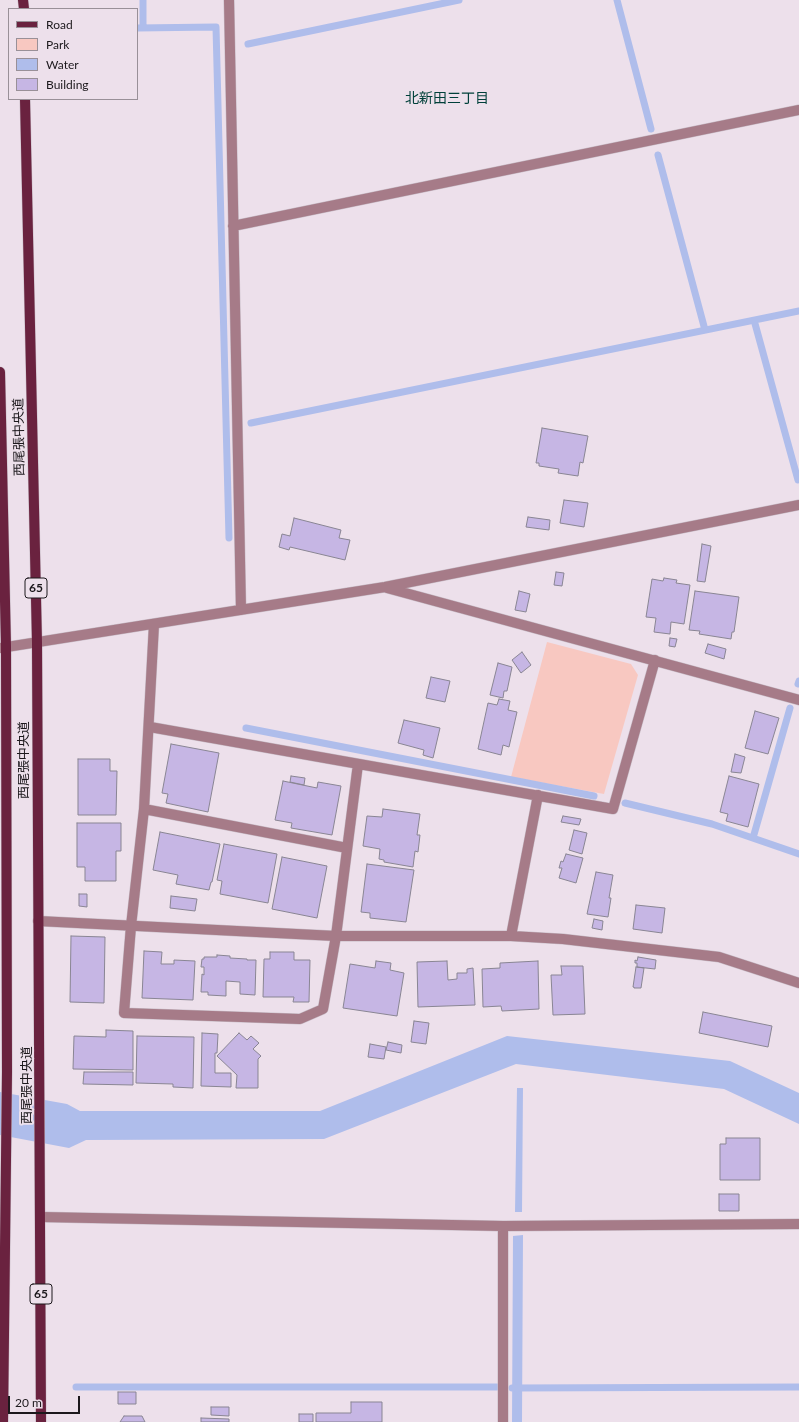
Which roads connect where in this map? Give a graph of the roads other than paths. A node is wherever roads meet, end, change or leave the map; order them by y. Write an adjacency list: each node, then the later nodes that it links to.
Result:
1 (229, 0): 4 (street)
2 (25, 100): 10 (main road, 西尾張中央道 / 65)
3 (799, 110): 4 (street)
4 (233, 226): 8 (street)
5 (0, 372): 11 (main road, 西尾張中央道)
6 (799, 505): 7 (street)
7 (385, 587): 8 (street); 12 (street)
8 (241, 610): 9 (street)
9 (154, 624): 10 (street); 14 (street)
10 (37, 643): 11 (street); 20 (main road, 西尾張中央道 / 65)
11 (3, 648): 19 (main road, 西尾張中央道)
12 (655, 660): 13 (street); 16 (street)
13 (799, 700)
14 (150, 727): 15 (street); 17 (street)
15 (358, 764): 16 (street); 18 (street)
16 (538, 795): 23 (street)
17 (144, 809): 18 (street); 21 (street)
18 (347, 848): 22 (street)
19 (3, 921): 26 (main road, 西尾張中央道)
20 (38, 921): 21 (street); 25 (main road, 西尾張中央道 / 65)
21 (131, 926): 22 (street); 22 (street)
22 (336, 936): 23 (street)
23 (511, 936): 24 (street)
24 (799, 983)
25 (41, 1217): 28 (street); 30 (main road, 西尾張中央道 / 65)
26 (2, 1222): 29 (main road, 西尾張中央道)
27 (799, 1224): 28 (street)
28 (503, 1226): 31 (street)
29 (3, 1422)
30 (41, 1422)
31 (502, 1422)

